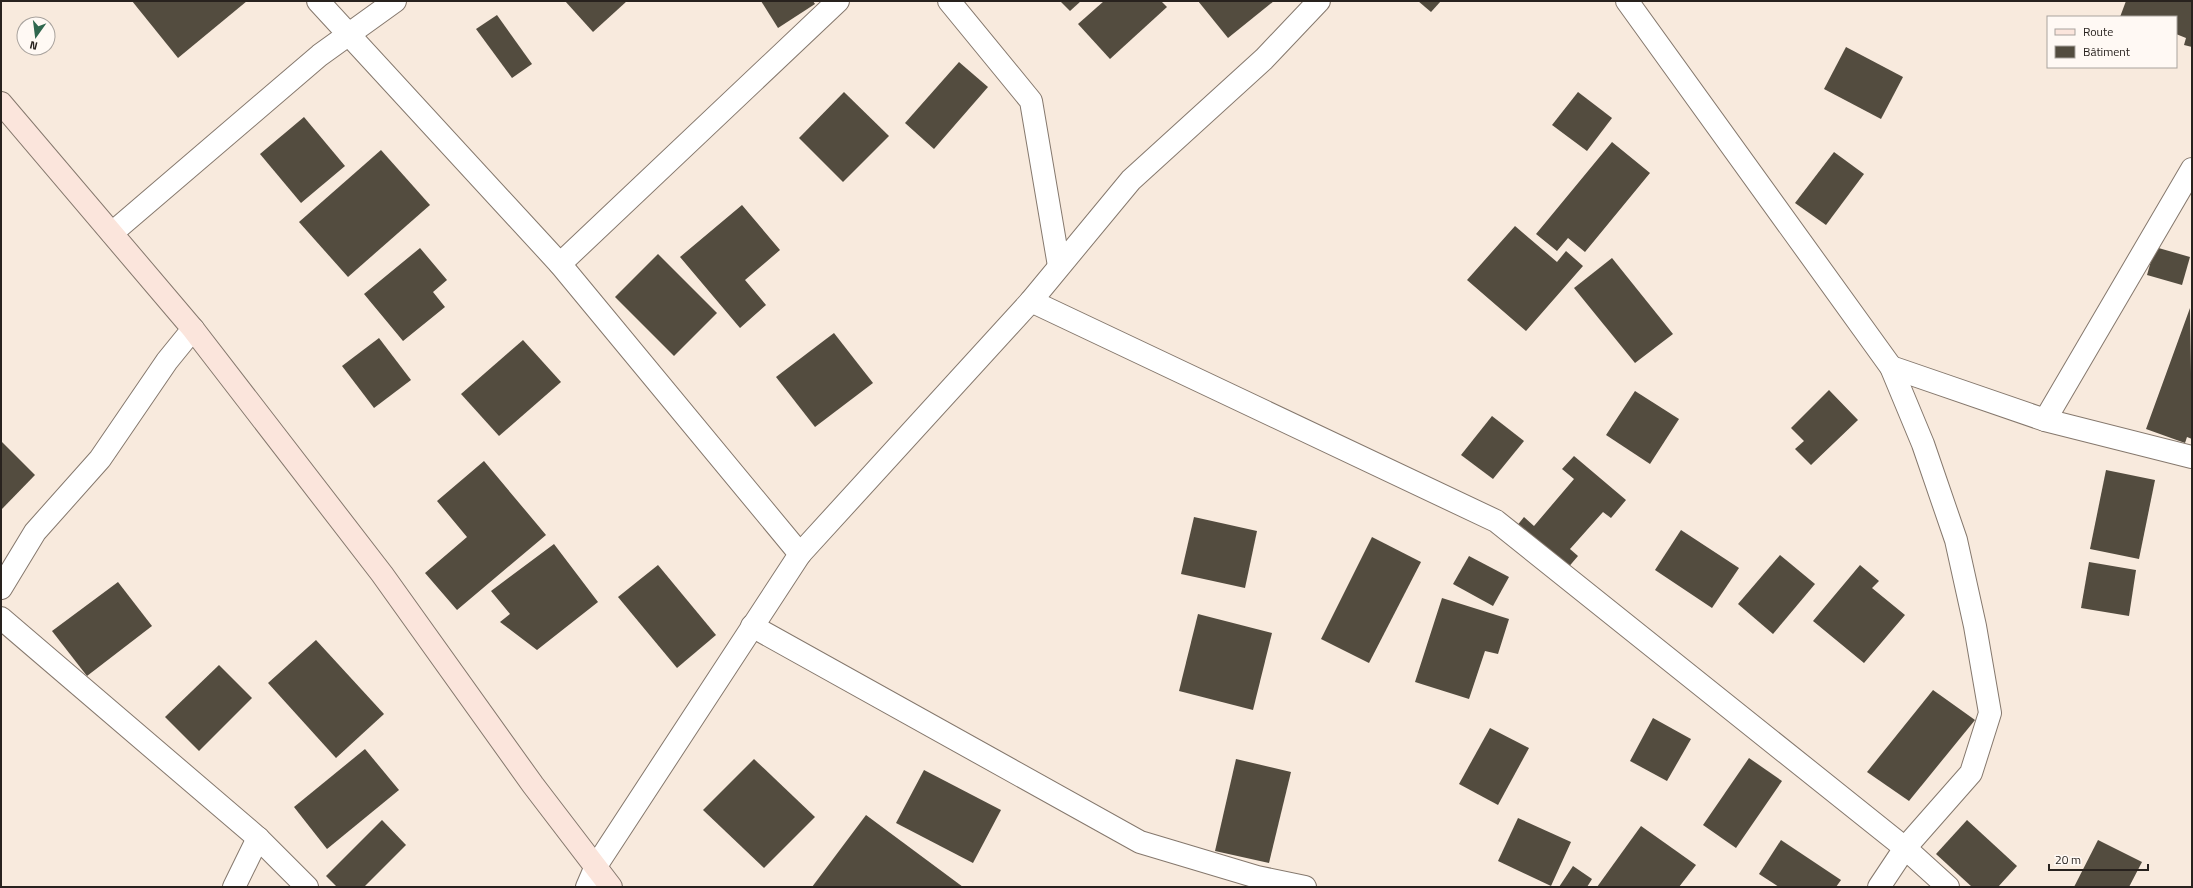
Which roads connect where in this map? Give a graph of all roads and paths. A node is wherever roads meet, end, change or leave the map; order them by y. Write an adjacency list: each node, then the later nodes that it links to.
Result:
1 (318, 1): 7 (street)
2 (395, 1): 7 (street)
3 (838, 1): 11 (street)
4 (949, 1): 12 (street)
5 (1319, 1): 12 (street)
6 (1627, 1): 15 (street)
7 (349, 35): 10 (street); 11 (street)
8 (1, 103): 10 (street)
9 (2192, 169): 16 (street)
10 (112, 233): 14 (street)
11 (560, 264): 18 (street)
12 (1059, 266): 13 (street)
13 (1031, 301): 18 (street); 23 (street)
14 (193, 329): 19 (street); 24 (street)
15 (1891, 367): 16 (street); 23 (street)
16 (2045, 420): 17 (street)
17 (2192, 457)
18 (800, 554): 21 (street)
19 (1, 588)
20 (1, 618): 22 (street)
21 (752, 626): 24 (street); 29 (street)
22 (258, 838): 25 (street); 26 (street)
23 (1905, 848): 30 (street); 31 (street)
24 (596, 866): 27 (street); 28 (street)
25 (234, 887)
26 (307, 887)
27 (587, 887)
28 (611, 887)
29 (1305, 887)
30 (1879, 887)
31 (1948, 887)

